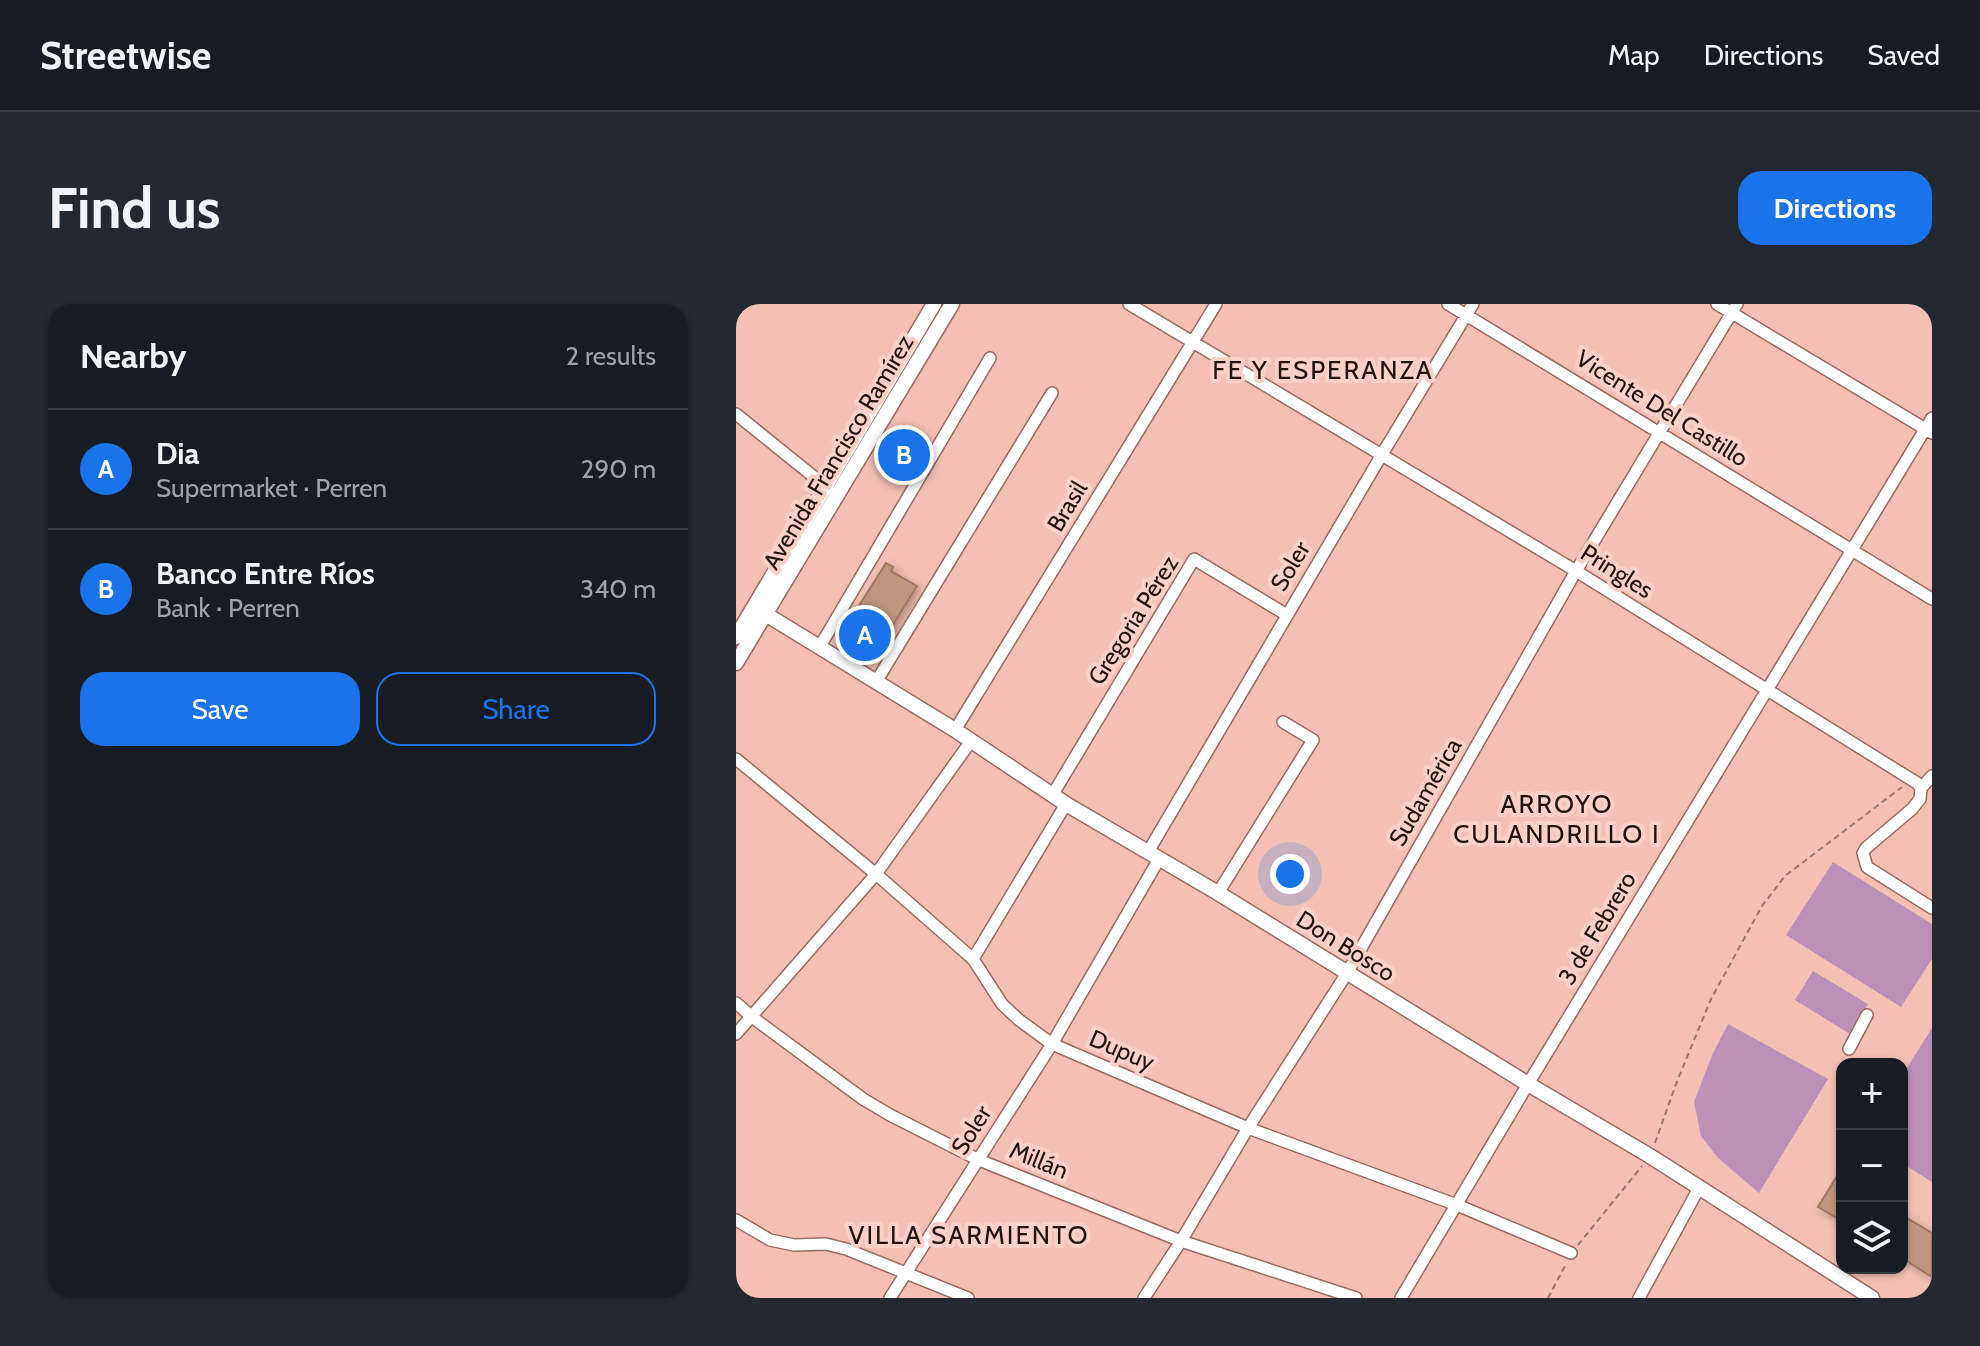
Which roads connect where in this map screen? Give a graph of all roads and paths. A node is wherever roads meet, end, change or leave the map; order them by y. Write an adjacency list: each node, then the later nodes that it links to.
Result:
1 (934, 304): 16 (main road, Avenida Francisco Ramírez)
2 (952, 304): 16 (main road, Avenida Francisco Ramírez)
3 (1129, 304): 9 (street, Pringles)
4 (1216, 304): 9 (street, Brasil)
5 (1448, 304): 8 (street, Vicente Del Castillo)
6 (1717, 304): 7 (street)
7 (1734, 308): 13 (street); 14 (street, Sudamérica)
8 (1470, 309): 14 (street, Vicente Del Castillo); 15 (street, Soler)
9 (1193, 342): 15 (street, Pringles); 28 (street, Brasil)
10 (990, 358): 23 (street)
11 (1052, 393): 25 (street)
12 (736, 414): 16 (street)
13 (1930, 427): 17 (street, 3 de Febrero)
14 (1660, 432): 17 (street, Vicente Del Castillo); 18 (street, Sudamérica)
15 (1381, 456): 18 (street, Pringles); 21 (street, Soler)
16 (831, 490): 20 (main road, Avenida Francisco Ramírez)
17 (1851, 551): 19 (street, Vicente Del Castillo); 26 (street, 3 de Febrero)
18 (1576, 571): 26 (street, Pringles); 40 (street, Sudamérica)
19 (1932, 599)
20 (760, 611): 22 (main road, Avenida Francisco Ramírez); 23 (main road, Don Bosco); 24 (main road, Avenida Francisco Ramírez)
21 (1287, 615): 33 (street, Gregoria Pérez); 35 (street, Soler)
22 (736, 637)
23 (819, 648): 25 (main road, Don Bosco)
24 (736, 663)
25 (876, 682): 28 (main road, Don Bosco)
26 (1766, 689): 32 (street, Pringles); 47 (street, 3 de Febrero)
27 (1283, 722): 37 (street)
28 (955, 730): 29 (main road, Don Bosco)
29 (971, 741): 33 (main road, Don Bosco); 36 (street)
30 (736, 759): 36 (street, Dupuy)
31 (1932, 776): 32 (street)
32 (1916, 784): 38 (street); 49 (path)
33 (1053, 794): 34 (main road, Don Bosco)
34 (1066, 804): 35 (main road, Don Bosco); 39 (street)
35 (1154, 856): 37 (main road, Don Bosco); 45 (street, Soler)
36 (876, 874): 39 (street, Dupuy); 43 (street)
37 (1218, 893): 40 (main road, Don Bosco)
38 (1932, 908)
39 (973, 959): 45 (street, Dupuy)
40 (1347, 973): 47 (main road, Don Bosco); 48 (street, Sudamérica)
41 (736, 1003): 43 (street, Millán)
42 (1867, 1015): 46 (street)
43 (752, 1017): 44 (street); 50 (street, Millán)
44 (736, 1034)
45 (1052, 1044): 48 (street, Dupuy); 50 (street, Soler)
46 (1849, 1049)
47 (1528, 1084): 49 (main road, Don Bosco); 52 (street, 3 de Febrero)
48 (1248, 1128): 52 (street, Dupuy); 54 (street, Sudamérica)
49 (1650, 1156): 51 (main road, Don Bosco); 55 (path)
50 (979, 1160): 54 (street, Millán); 56 (street, Soler)
51 (1699, 1188): 57 (street); 64 (main road, Don Bosco)
52 (1457, 1205): 55 (street, Dupuy); 62 (street, 3 de Febrero)
53 (736, 1220): 56 (street)
54 (1181, 1241): 60 (street, Sudamérica); 61 (street, Millán)
55 (1571, 1253): 63 (path)
56 (905, 1272): 58 (street, Soler); 59 (street)
57 (1644, 1296)
58 (890, 1298)
59 (968, 1298)
60 (1144, 1298)
61 (1356, 1298)
62 (1401, 1298)
63 (1548, 1298)
64 (1872, 1298)

